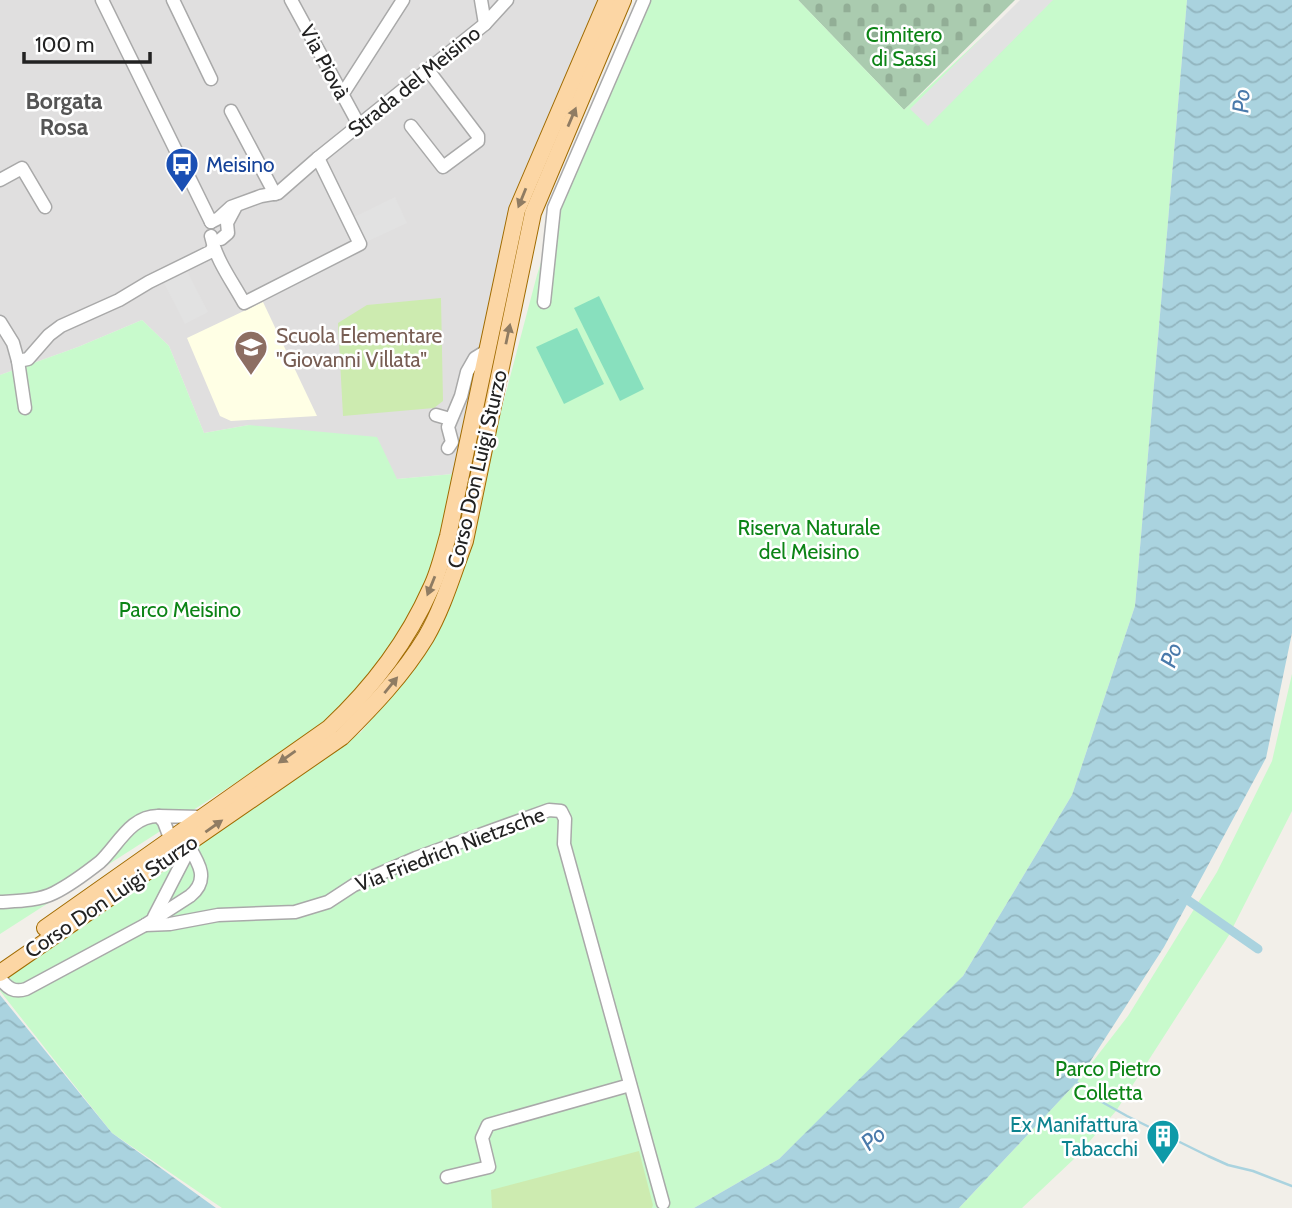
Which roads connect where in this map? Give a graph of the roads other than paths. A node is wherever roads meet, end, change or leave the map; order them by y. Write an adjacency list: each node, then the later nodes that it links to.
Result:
1 (102, 0): 21 (street)
2 (173, 0): 12 (street)
3 (291, 0): 13 (street, Via Piovà)
4 (403, 0): 13 (street)
5 (481, 0): 10 (street)
6 (507, 0): 10 (street, Strada del Meisino)
7 (607, 0): 25 (main road, Corso Don Luigi Sturzo, one-way to 25)
8 (623, 0): 34 (main road, Corso Don Luigi Sturzo, one-way to 8)
9 (644, 0): 23 (street)
10 (485, 24): 11 (street, Strada del Meisino)
11 (428, 70): 15 (street, Strada del Meisino); 16 (street)
12 (211, 79)
13 (342, 95): 15 (street, Via Piovà)
14 (231, 111): 19 (street)
15 (359, 125): 17 (street, Strada del Meisino)
16 (411, 126)
17 (318, 158): 19 (street, Strada del Meisino); 22 (street)
18 (0, 180): 20 (street)
19 (275, 194): 21 (street, Strada del Meisino)
20 (45, 207)
21 (219, 221): 22 (street); 22 (street)
22 (215, 241): 26 (street)
23 (544, 302)
24 (0, 322): 26 (street)
25 (488, 350): 29 (street); 32 (main road, Corso Don Luigi Sturzo, one-way to 32)
26 (18, 361): 27 (street)
27 (25, 408)
28 (436, 415): 29 (street)
29 (450, 418): 30 (street)
30 (448, 448)
31 (159, 816): 32 (street); 33 (street); 35 (street)
32 (200, 817): 33 (main road, Corso Don Luigi Sturzo)
33 (170, 838): 37 (main road, Corso Don Luigi Sturzo)
34 (188, 845): 36 (street); 36 (street); 37 (main road, Corso Don Luigi Sturzo)
35 (0, 902)
36 (148, 922): 38 (street); 39 (street, Via Friedrich Nietzsche)
37 (9, 958): 38 (main road)
38 (0, 976)
39 (630, 1085): 40 (street); 41 (street, Via Friedrich Nietzsche)
40 (447, 1177)
41 (663, 1203)

